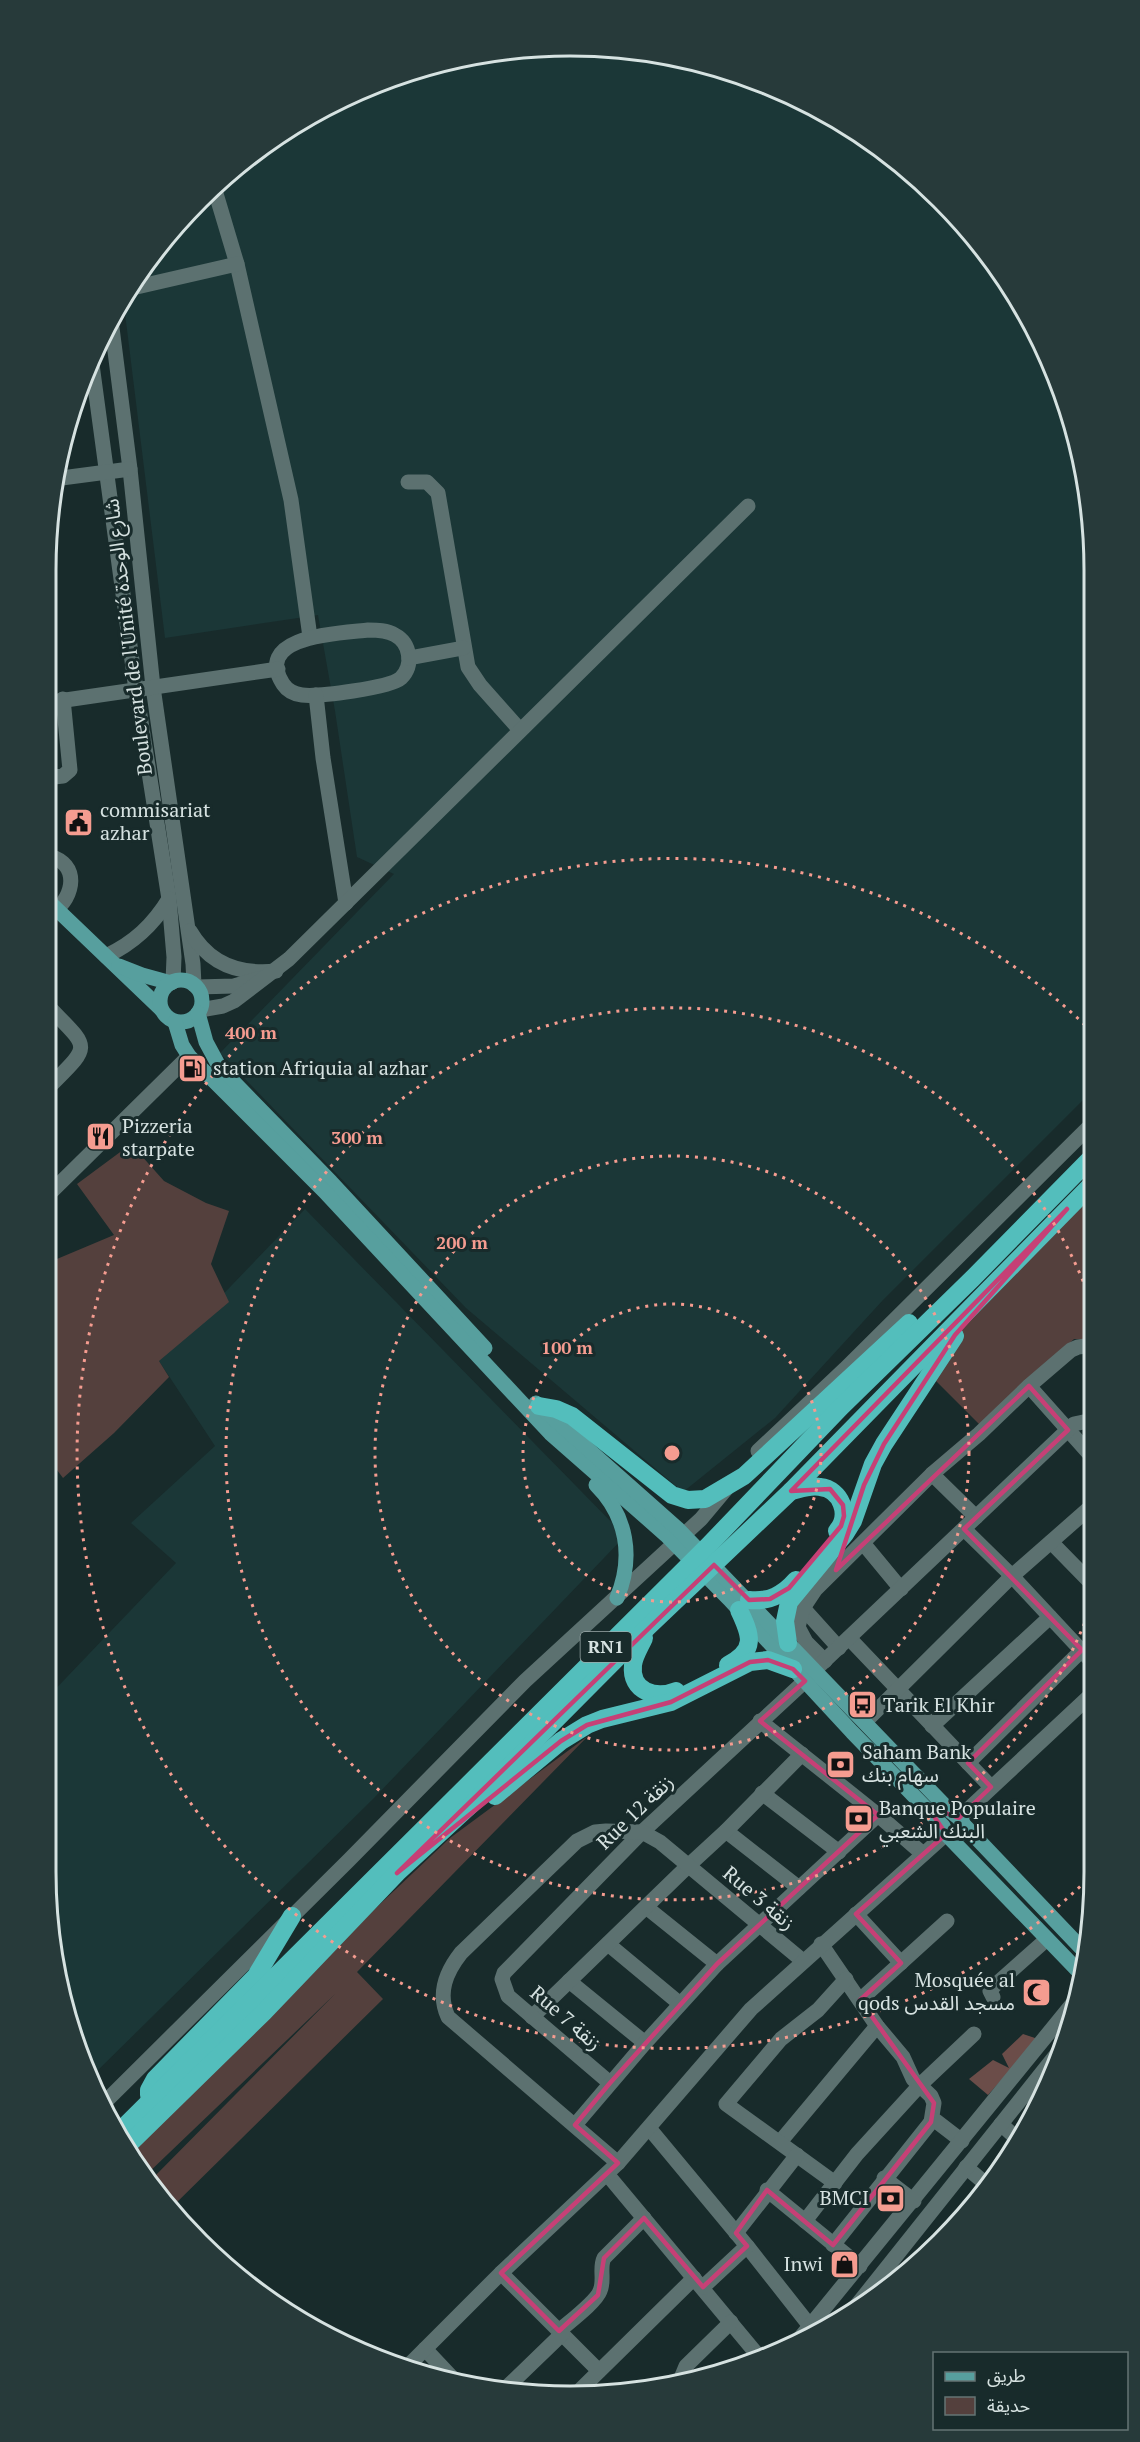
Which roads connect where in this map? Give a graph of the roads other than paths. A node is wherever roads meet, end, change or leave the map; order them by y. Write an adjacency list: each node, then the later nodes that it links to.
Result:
1 (213, 200): 2 (street)
2 (237, 264): 3 (street); 11 (street)
3 (141, 286)
4 (113, 335): 6 (street, Boulevard de l'Unité شارع الوحدة)
5 (94, 376): 7 (street, Boulevard de l'Unité شارع الوحدة)
6 (130, 469): 7 (street); 15 (street, Boulevard de l'Unité شارع الوحدة)
7 (107, 472): 8 (street); 16 (street, Boulevard de l'Unité شارع الوحدة)
8 (64, 478)
9 (408, 482): 12 (street)
10 (748, 506): 20 (street)
11 (310, 638): 13 (street); 14 (street)
12 (463, 648): 13 (street); 20 (street)
13 (409, 658): 17 (street)
14 (278, 669): 15 (street); 17 (street)
15 (153, 687): 16 (street); 26 (street, Boulevard de l'Unité شارع الوحدة)
16 (136, 690): 18 (street); 23 (street, Boulevard de l'Unité شارع الوحدة)
17 (316, 695): 24 (street)
18 (63, 699): 19 (street); 21 (street)
19 (56, 701)
20 (520, 730): 24 (street)
21 (56, 777)
22 (56, 858): 25 (street)
23 (169, 899): 27 (street); 29 (street, Boulevard de l'Unité شارع الوحدة)
24 (346, 903): 28 (street)
25 (57, 909): 27 (main road)
26 (188, 926): 28 (street); 30 (street, Boulevard de l'Unité شارع الوحدة)
27 (110, 959): 29 (main road); 31 (main road)
28 (273, 973): 30 (street); 32 (street)
29 (172, 982): 30 (main road); 31 (main road)
30 (195, 986): 32 (main road)
31 (161, 1009): 34 (main road)
32 (199, 1012): 34 (main road); 46 (main road)
33 (56, 1014): 36 (street)
34 (175, 1022): 35 (main road)
35 (189, 1056): 39 (street); 45 (main road)
36 (56, 1080)
37 (1084, 1131): 51 (street)
38 (1084, 1164): 42 (highway, RN1)
39 (56, 1187)
40 (1084, 1192): 41 (highway, RN1)
41 (1067, 1209): 52 (highway, RN1); 68 (highway)
42 (972, 1279): 51 (highway); 118 (highway, RN1)
43 (1084, 1347): 44 (street)
44 (1029, 1386): 48 (street); 50 (street)
45 (512, 1392): 56 (main road); 62 (main road)
46 (539, 1406): 51 (highway); 56 (main road)
47 (1084, 1421): 48 (street)
48 (1068, 1430): 49 (street); 54 (street, Rue 12 زنقة)
49 (1084, 1448)
50 (932, 1474): 54 (street); 58 (street)
51 (729, 1486): 62 (street)
52 (791, 1491): 63 (highway); 66 (highway, RN1)
53 (1084, 1513): 57 (street)
54 (976, 1517): 55 (street, Rue 12 زنقة)
55 (964, 1529): 59 (street); 61 (street, Rue 12 زنقة)
56 (673, 1533): 63 (main road)
57 (1051, 1542): 59 (street); 60 (street)
58 (863, 1543): 61 (street); 64 (street)
59 (1012, 1576): 65 (street); 72 (street)
60 (1084, 1576)
61 (901, 1589): 67 (street, Rue 12 زنقة)
62 (617, 1598): 92 (street)
63 (738, 1599): 66 (highway); 68 (main road)
64 (803, 1608): 67 (street); 71 (street)
65 (1050, 1617): 69 (street); 76 (street)
66 (650, 1626): 88 (highway, RN1)
67 (844, 1643): 71 (street, Rue 12 زنقة); 72 (street)
68 (784, 1648): 71 (main road); 71 (main road)
69 (1082, 1650): 70 (street); 78 (street)
70 (1084, 1652)
71 (809, 1671): 74 (street, Rue 12 زنقة); 75 (main road); 82 (main road); 88 (highway)
72 (897, 1691): 75 (street); 76 (street)
73 (1084, 1701): 79 (street)
74 (760, 1721): 77 (street); 84 (street, Rue 12 زنقة)
75 (865, 1722): 82 (main road)
76 (932, 1725): 78 (street)
77 (802, 1754): 80 (street); 81 (street)
78 (968, 1762): 79 (street)
79 (991, 1787): 82 (street)
80 (762, 1793): 83 (street); 85 (street)
81 (878, 1815): 85 (street); 86 (street)
82 (953, 1826): 86 (street); 95 (main road); 98 (main road)
83 (726, 1831): 87 (street); 89 (street)
84 (642, 1832): 87 (street, Rue 3 زنقة); 103 (street, Rue 12 زنقة); 121 (street)
85 (839, 1852): 89 (street)
86 (923, 1854): 91 (street)
87 (688, 1866): 90 (street); 94 (street, Rue 3 زنقة)
88 (397, 1874): 125 (highway, RN1)
89 (799, 1888): 94 (street)
90 (646, 1907): 96 (street); 101 (street)
91 (856, 1914): 97 (street); 100 (street)
92 (292, 1916): 117 (street); 118 (highway)
93 (947, 1921): 100 (street)
94 (758, 1925): 99 (street, Rue 3 زنقة); 101 (street)
95 (1047, 1939): 102 (main road); 106 (street)
96 (608, 1944): 105 (street); 108 (street)
97 (821, 1944): 99 (street); 104 (street)
98 (1079, 1946)
99 (803, 1961): 123 (street)
100 (900, 1963): 107 (street)
101 (717, 1964): 108 (street)
102 (1076, 1968)
103 (502, 1979): 110 (street, Rue 7 زنقة)
104 (846, 1979): 107 (street); 127 (street)
105 (569, 1981): 110 (street); 113 (street)
106 (993, 1997)
107 (860, 2000): 111 (street)
108 (679, 2003): 113 (street)
109 (1064, 2014): 126 (street)
110 (532, 2018): 115 (street, Rue 7 زنقة)
111 (877, 2026): 116 (street); 127 (street)
112 (974, 2034): 116 (street)
113 (645, 2043): 115 (street)
114 (1045, 2069): 120 (street)
115 (610, 2083): 121 (street)
116 (920, 2085): 119 (street); 133 (street)
117 (108, 2099)
118 (150, 2101): 122 (highway, RN1)
119 (931, 2122): 126 (street); 131 (street)
120 (1001, 2124): 124 (street); 129 (street)
121 (575, 2126): 130 (street)
122 (123, 2128)
123 (649, 2128): 130 (street); 138 (street)
124 (1012, 2135)
125 (132, 2141)
126 (962, 2141): 135 (street)
127 (780, 2142): 128 (street)
128 (797, 2155): 133 (street); 134 (street)
129 (966, 2167): 132 (street); 142 (street)
130 (612, 2168): 136 (street); 143 (street)
131 (885, 2178): 135 (street); 139 (street)
132 (982, 2180)
133 (835, 2183): 137 (street)
134 (767, 2190): 137 (street); 138 (street)
135 (914, 2201): 141 (street)
136 (644, 2218): 145 (street); 148 (street)
137 (805, 2221): 139 (street)
138 (736, 2233): 140 (street)
139 (833, 2244): 141 (street)
140 (747, 2246): 145 (street); 147 (street)
141 (860, 2266): 147 (street)
142 (895, 2267): 144 (street)
143 (501, 2273): 148 (street); 149 (street)
144 (880, 2282)
145 (698, 2283): 146 (street); 153 (street)
146 (731, 2322): 150 (street); 154 (street)
147 (810, 2326)
148 (561, 2333): 153 (street); 155 (street)
149 (425, 2349): 151 (street); 152 (street)
150 (755, 2352)
151 (413, 2362)
152 (446, 2371)
153 (598, 2371): 156 (street)
154 (683, 2374)
155 (511, 2383)
156 (583, 2386)

